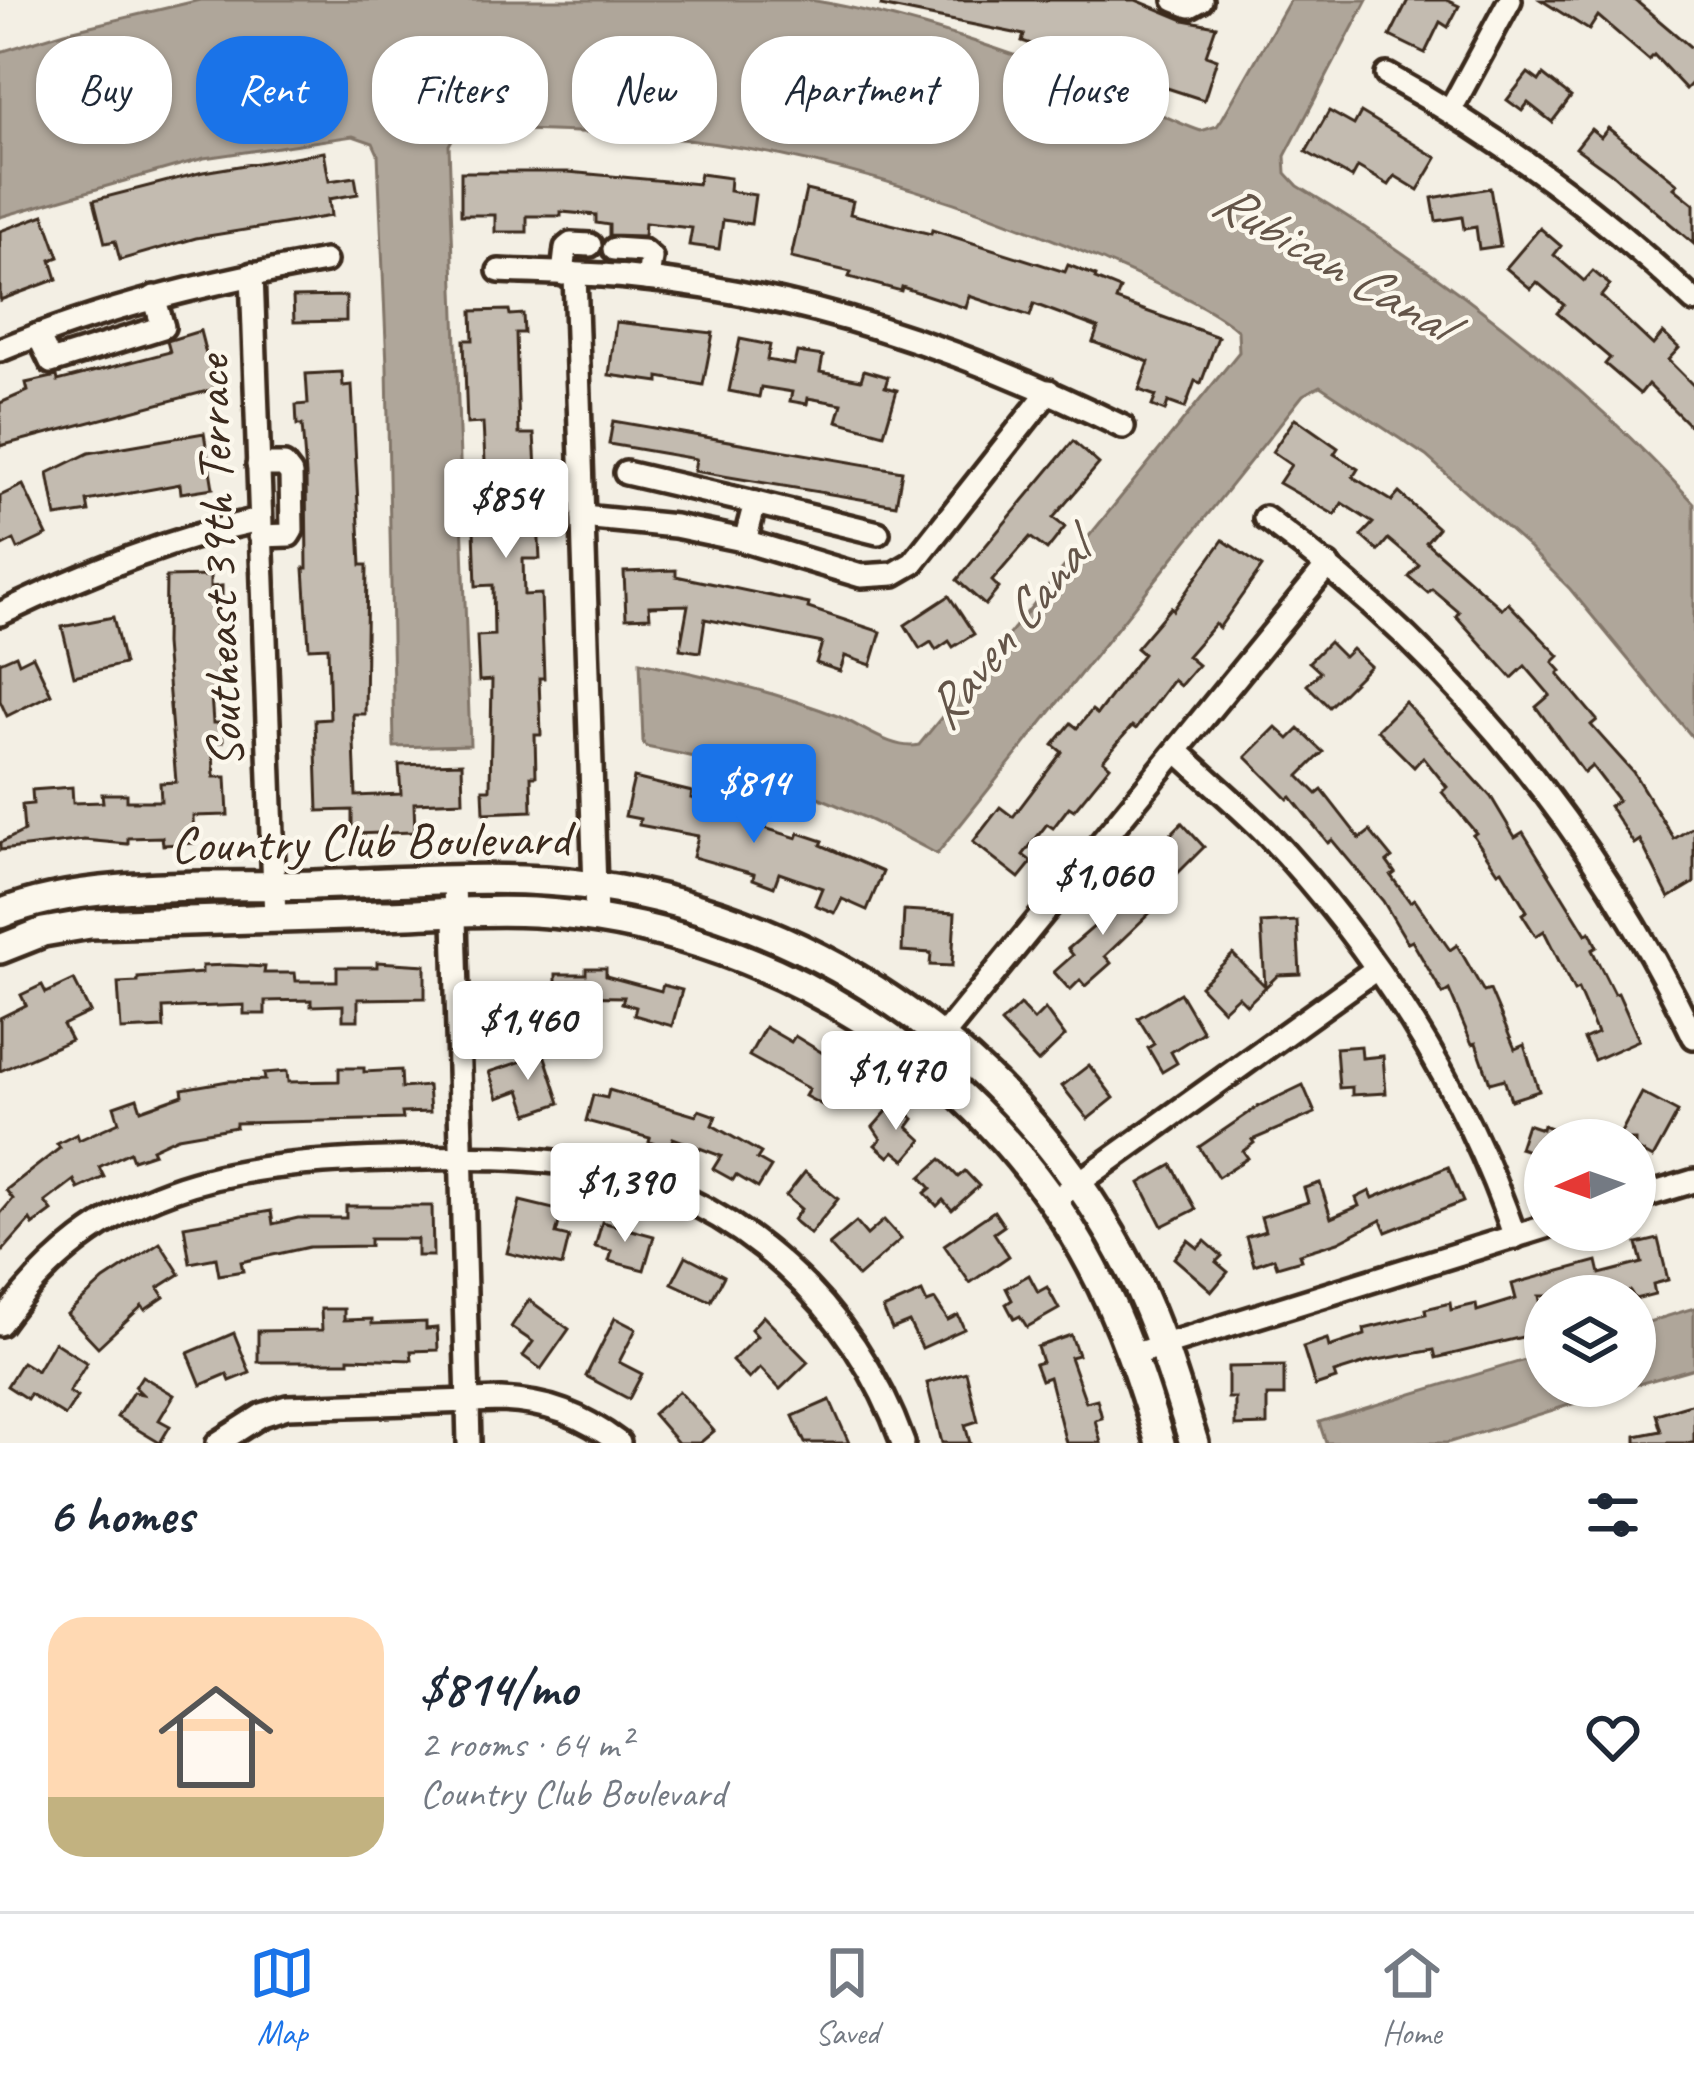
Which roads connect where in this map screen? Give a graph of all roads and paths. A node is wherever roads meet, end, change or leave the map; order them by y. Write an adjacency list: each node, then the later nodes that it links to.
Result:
1 (1175, 0): 2 (street)
2 (1201, 0)
3 (1510, 0): 5 (street)
4 (1388, 75): 5 (street)
5 (1450, 111): 14 (street)
6 (590, 245): 11 (street)
7 (614, 249): 12 (street)
8 (325, 261): 10 (street)
9 (499, 271): 11 (street)
10 (252, 274): 13 (street); 21 (street, Southeast 39th Terrace)
11 (569, 274): 12 (street); 24 (street)
12 (648, 279): 19 (street)
13 (154, 297): 15 (street); 17 (street)
14 (1694, 301)
15 (91, 316): 16 (street); 17 (street)
16 (38, 334): 17 (street); 18 (street)
17 (100, 347)
18 (0, 350)
19 (1049, 391): 20 (street); 28 (street)
20 (1123, 427)
21 (258, 465): 26 (street, Southeast 39th Terrace); 26 (street)
22 (626, 473): 23 (street)
23 (755, 503): 27 (street); 28 (street)
24 (583, 518): 28 (street); 34 (street)
25 (1264, 518): 29 (street)
26 (260, 528): 30 (street); 33 (street, Southeast 39th Terrace)
27 (878, 533)
28 (745, 541)
29 (1328, 565): 31 (street); 42 (street)
30 (0, 614)
31 (1177, 751): 40 (street); 41 (street)
32 (454, 881): 33 (main road, Country Club Boulevard); 34 (main road, Country Club Boulevard); 35 (street)
33 (273, 886): 36 (main road, Country Club Boulevard); 37 (street, Southeast 39th Terrace)
34 (595, 886): 38 (street); 41 (main road, Country Club Boulevard)
35 (455, 913): 37 (main road, Country Club Boulevard); 38 (main road, Country Club Boulevard); 44 (street)
36 (0, 914)
37 (274, 919): 39 (main road, Country Club Boulevard)
38 (596, 919): 43 (main road, Country Club Boulevard)
39 (0, 949)
40 (1376, 969): 46 (street); 50 (street)
41 (943, 1037): 43 (street); 46 (main road, Country Club Boulevard)
42 (1694, 1037)
43 (922, 1061): 48 (main road, Country Club Boulevard)
44 (462, 1159): 51 (street); 54 (street); 58 (street)
45 (1694, 1181): 47 (street)
46 (1078, 1184): 48 (street); 52 (main road, Country Club Boulevard)
47 (1656, 1193)
48 (1052, 1202): 53 (main road, Country Club Boulevard)
49 (1524, 1234): 50 (street)
50 (1515, 1237): 52 (street)
51 (0, 1324)
52 (1163, 1346): 53 (street); 60 (main road, Country Club Boulevard)
53 (1132, 1355): 59 (main road, Country Club Boulevard)
54 (468, 1400): 55 (street); 56 (street); 57 (street)
55 (218, 1443)
56 (469, 1443)
57 (619, 1443)
58 (903, 1443)
59 (1160, 1443)
60 (1194, 1443)

